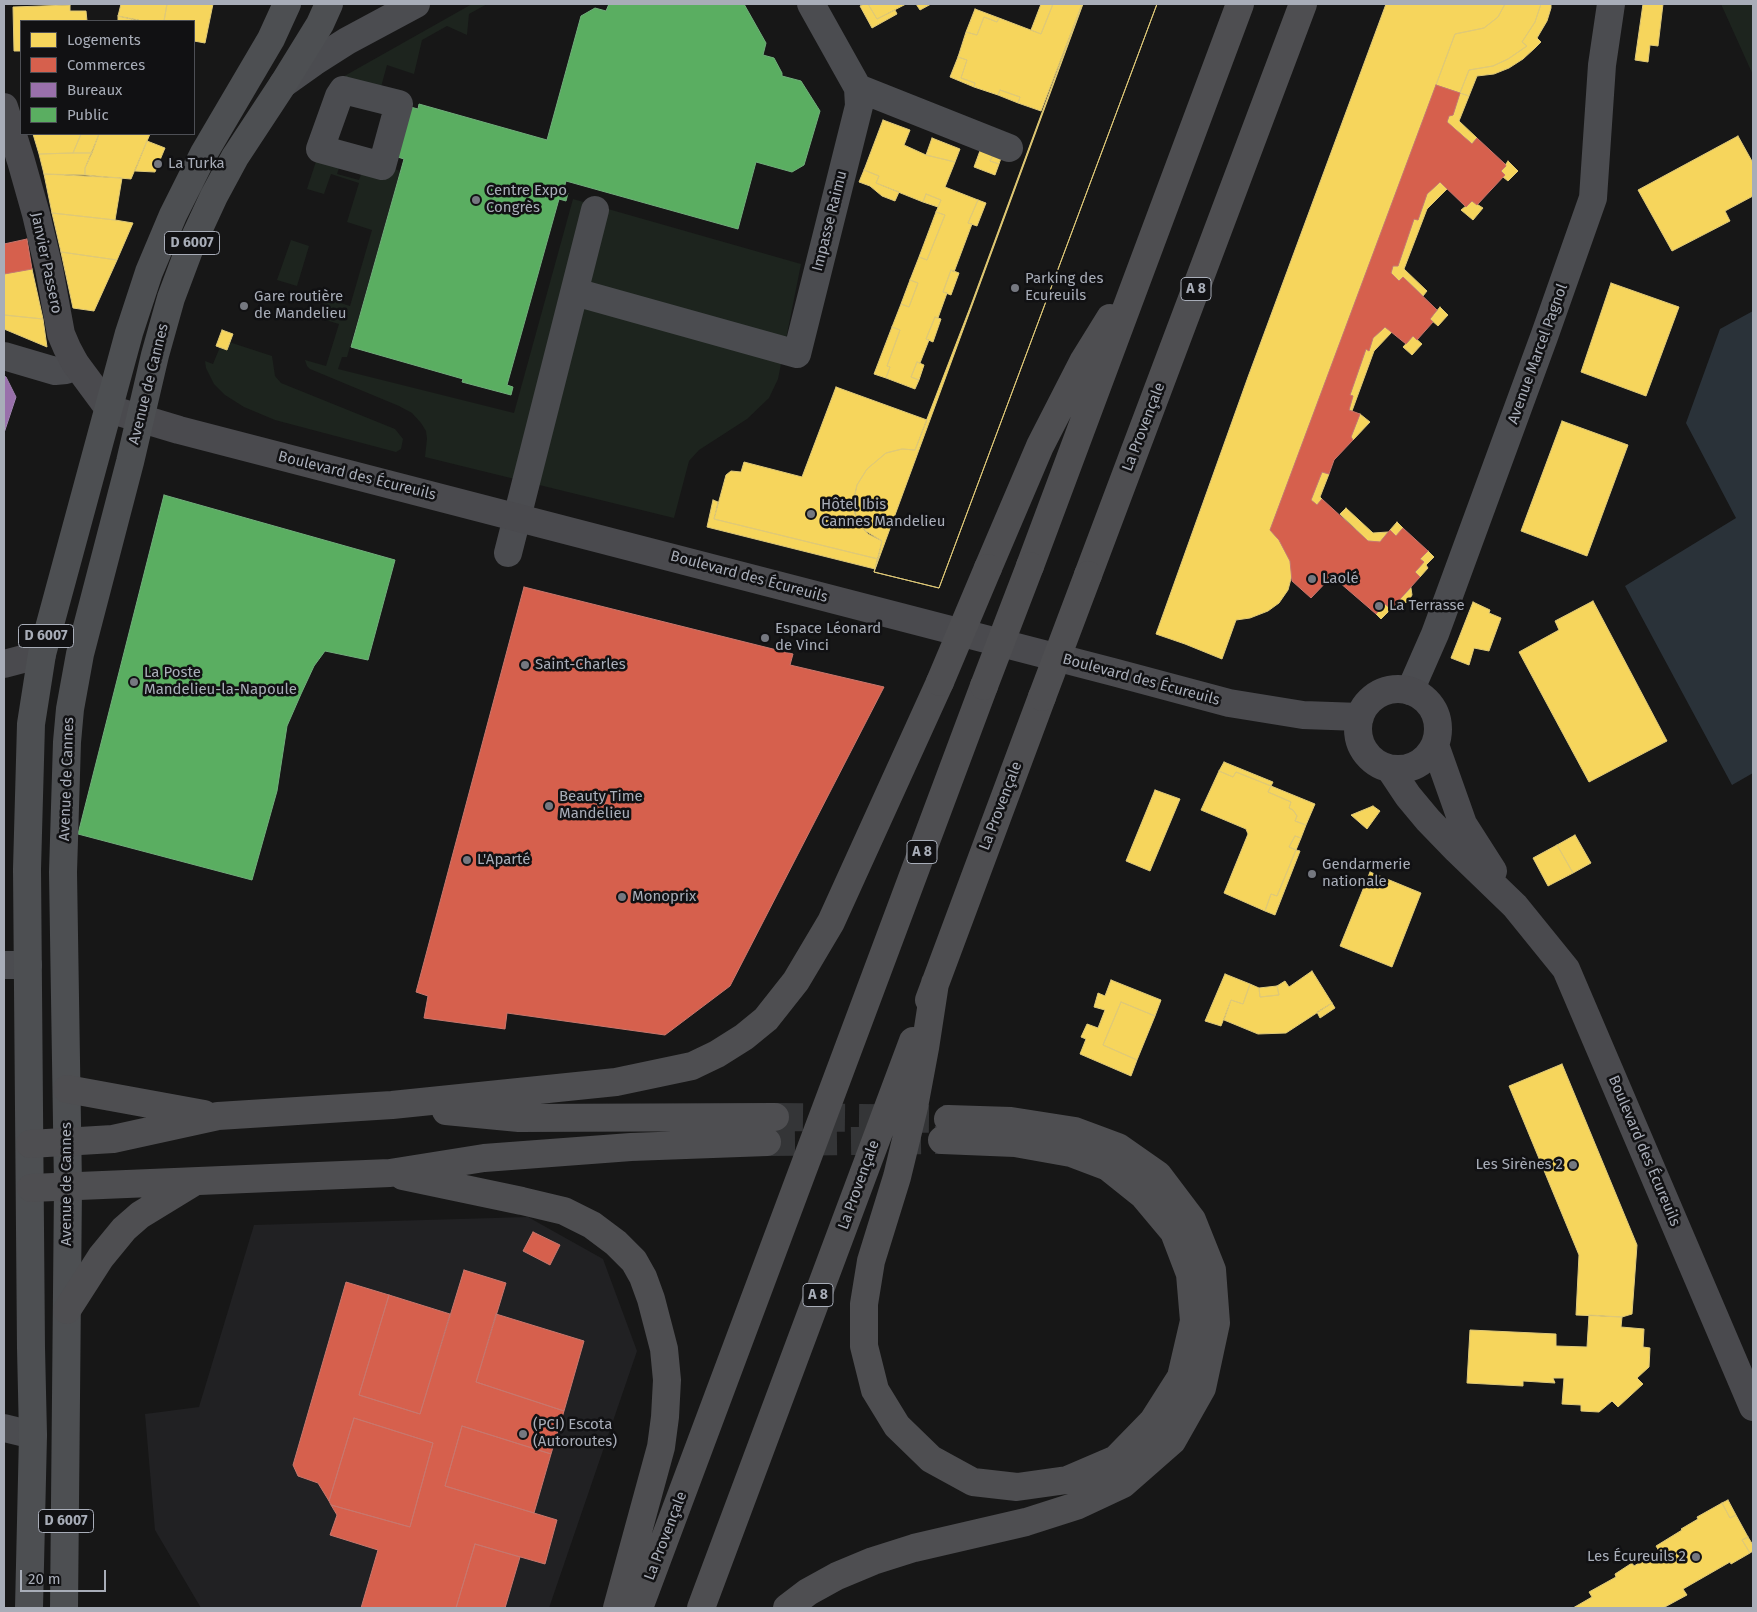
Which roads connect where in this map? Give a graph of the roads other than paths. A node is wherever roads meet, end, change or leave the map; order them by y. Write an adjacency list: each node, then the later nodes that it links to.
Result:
1 (287, 4): 17 (main road, Avenue de Cannes / D 6007)
2 (329, 4): 8 (main road, Avenue de Cannes / D 6007)
3 (416, 4): 8 (street)
4 (811, 4): 9 (street)
5 (1240, 4): 13 (highway, La Provençale / A 8)
6 (1303, 4): 29 (highway, La Provençale / A 8, bridge)
7 (1610, 4): 23 (street, Avenue Marcel Pagnol)
8 (283, 84): 18 (main road, Avenue de Cannes / D 6007)
9 (858, 88): 11 (street); 14 (street, Impasse Raimu)
10 (4, 107): 16 (street, Janvier Passero)
11 (1009, 148)
12 (595, 210): 14 (street)
13 (1148, 254): 31 (highway, bridge); 46 (highway, La Provençale / A 8, bridge)
14 (575, 292): 19 (street)
15 (7, 357): 16 (street)
16 (75, 363): 17 (street, Janvier Passero)
17 (109, 409): 18 (street, Boulevard des Écureuils); 21 (main road, Avenue de Cannes / D 6007)
18 (141, 420): 19 (street, Boulevard des Écureuils); 30 (main road, Avenue de Cannes / D 6007)
19 (517, 517): 20 (street); 24 (street, Boulevard des Écureuils)
20 (508, 553)
21 (42, 654): 22 (street); 28 (main road, Avenue de Cannes / D 6007)
22 (4, 664)
23 (1410, 690): 24 (street); 25 (street)
24 (1360, 717): 26 (street)
25 (1436, 745): 26 (street); 27 (street, Boulevard des Écureuils)
26 (1390, 769): 27 (street, Boulevard des Écureuils)
27 (1515, 906): 40 (street, Boulevard des Écureuils)
28 (16, 965): 34 (main road, Avenue de Cannes / D 6007)
29 (935, 983): 47 (highway, La Provençale / A 8); 48 (highway)
30 (66, 1089): 32 (highway); 33 (main road, Avenue de Cannes / D 6007)
31 (392, 1105): 32 (highway); 35 (highway)
32 (218, 1116): 33 (highway)
33 (67, 1141): 34 (highway); 37 (main road, Avenue de Cannes / D 6007)
34 (30, 1144): 38 (main road, Avenue de Cannes / D 6007)
35 (390, 1173): 36 (highway); 45 (highway)
36 (196, 1181): 37 (highway); 39 (highway)
37 (68, 1186): 38 (highway); 39 (main road, Avenue de Cannes / D 6007)
38 (31, 1188): 42 (main road, Avenue de Cannes / D 6007)
39 (67, 1310): 44 (main road, Avenue de Cannes / D 6007)
40 (1753, 1407)
41 (4, 1428): 42 (street)
42 (33, 1436): 43 (main road, Avenue de Cannes / D 6007)
43 (29, 1608)
44 (64, 1608)
45 (617, 1608)
46 (639, 1608)
47 (701, 1608)
48 (787, 1608)

